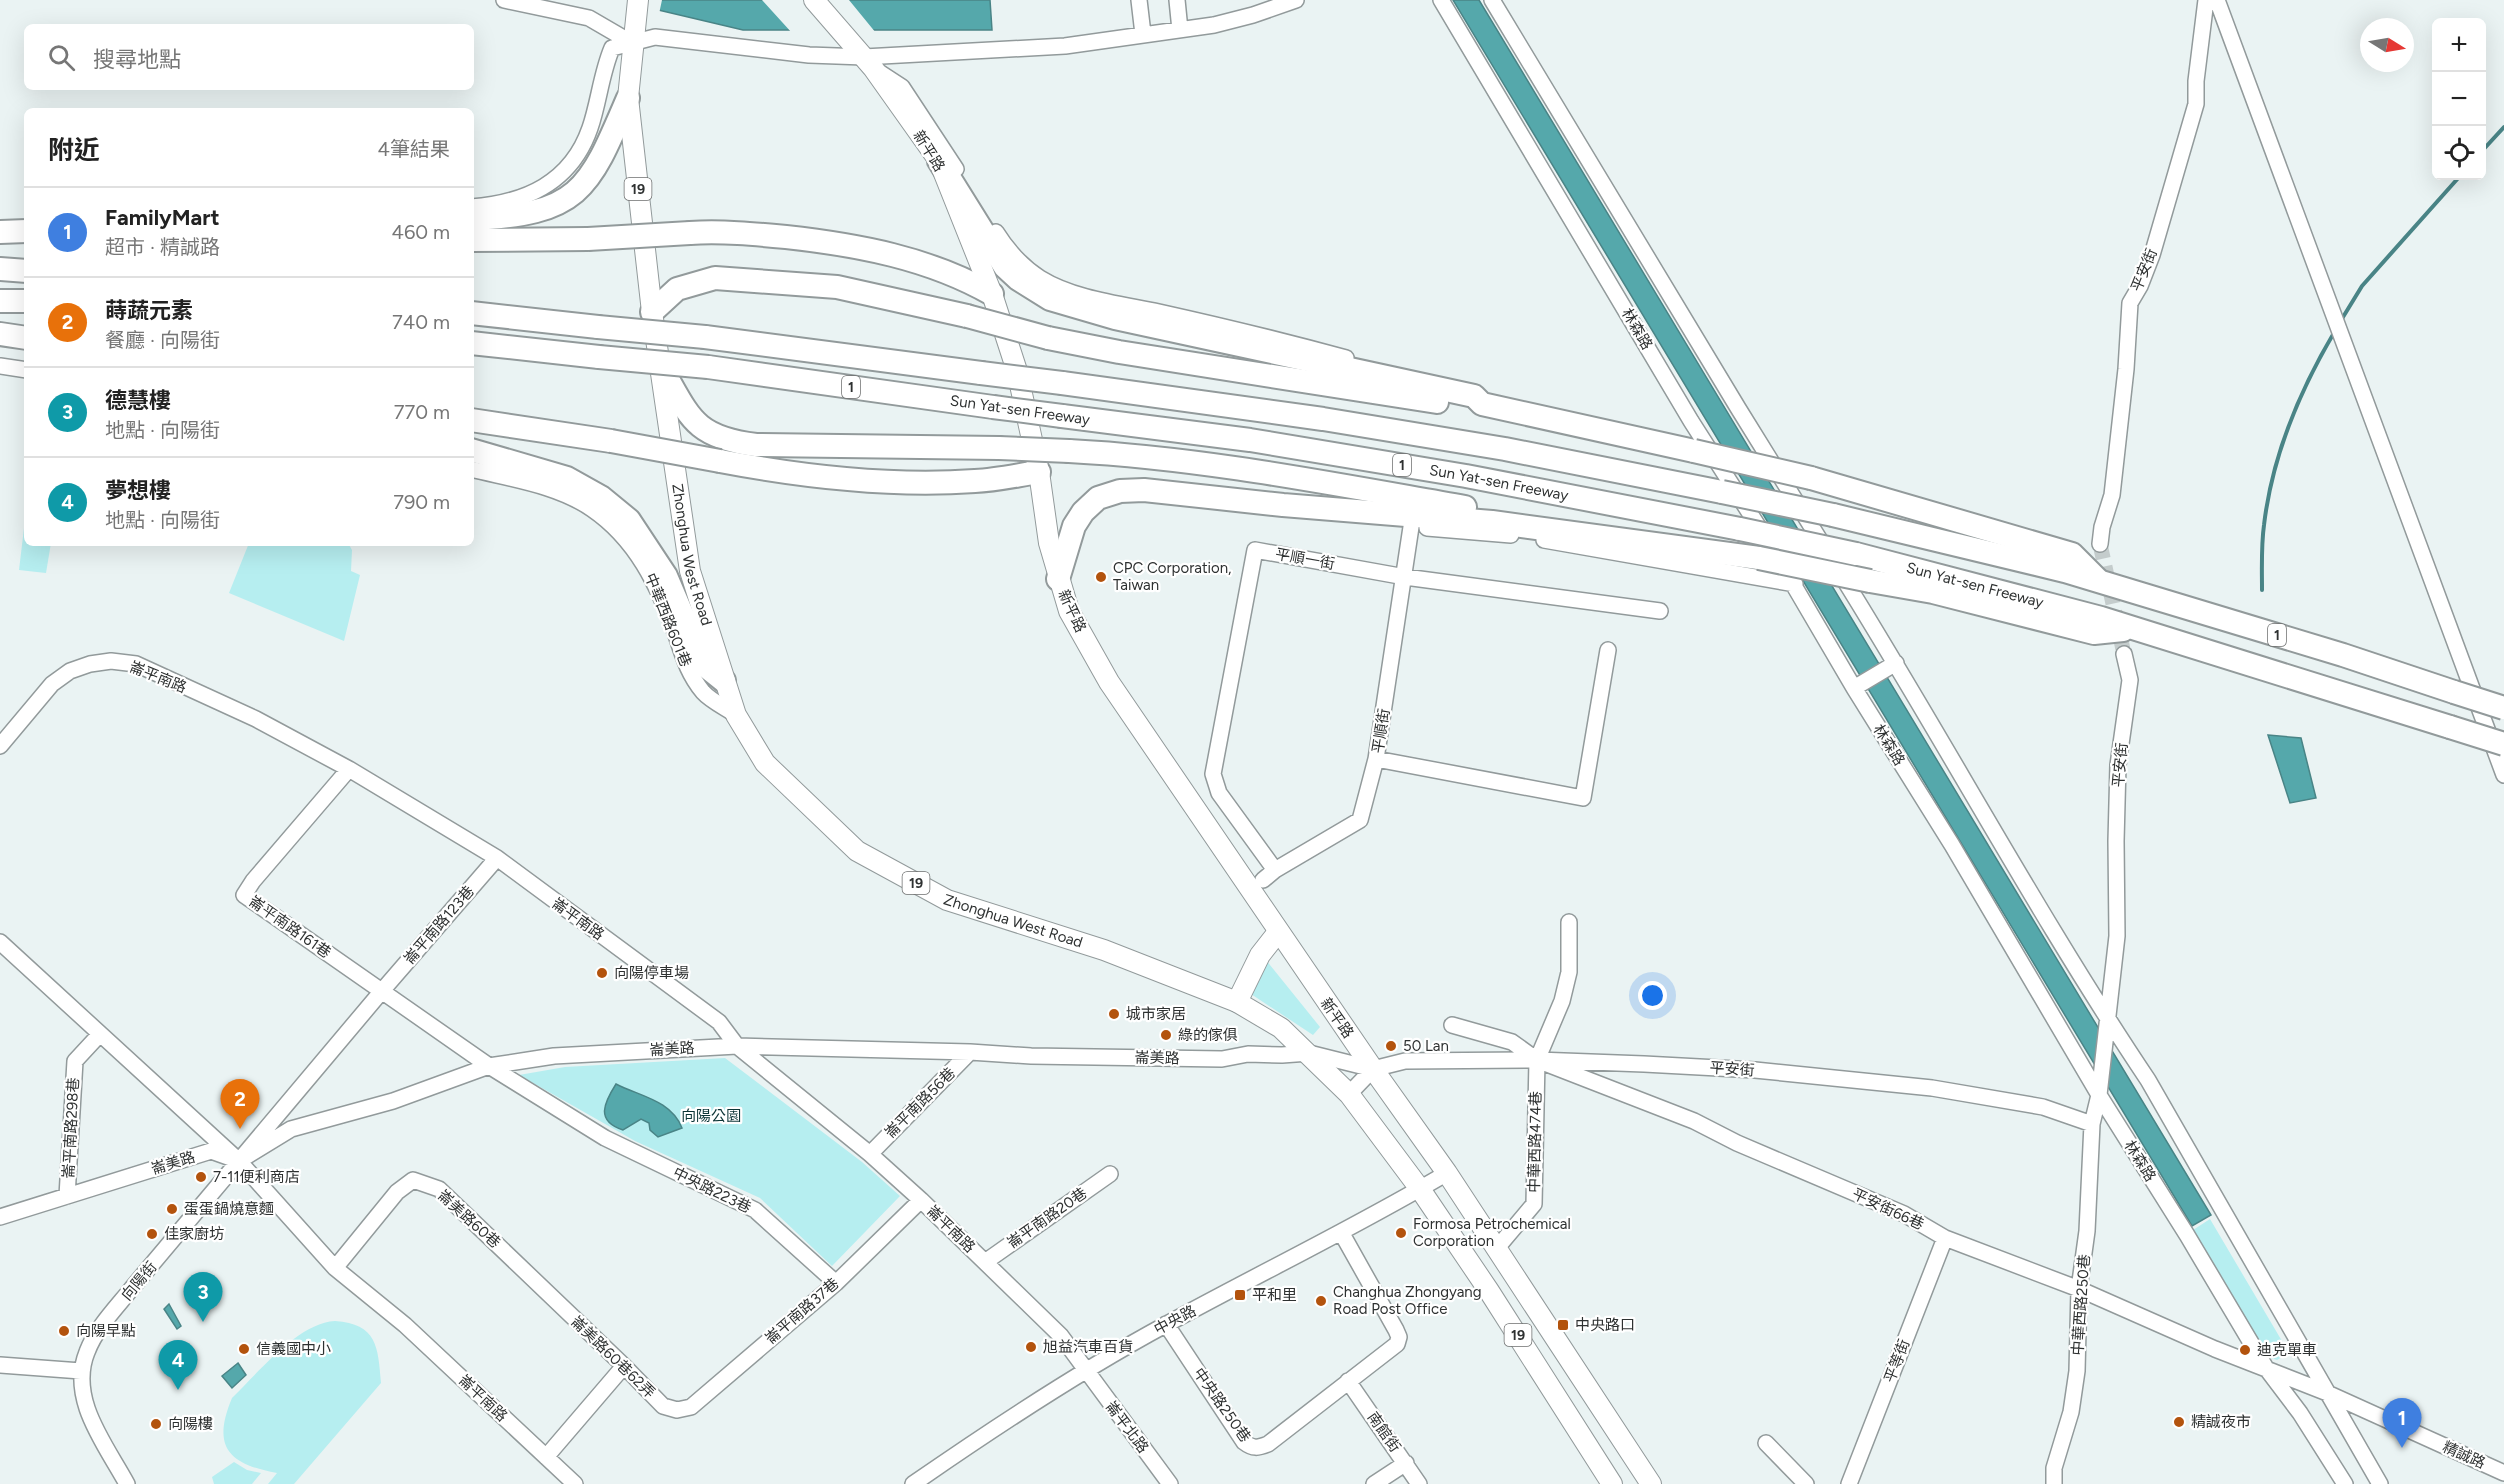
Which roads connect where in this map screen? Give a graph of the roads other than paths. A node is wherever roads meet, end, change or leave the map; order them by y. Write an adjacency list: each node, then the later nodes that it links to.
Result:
1 (504, 0): 13 (street)
2 (814, 0): 14 (main road, 新平路 / 19)
3 (1139, 0): 12 (street)
4 (1177, 0): 11 (street)
5 (1296, 0): 11 (street)
6 (1441, 0): 48 (street, 林森路)
7 (1492, 0): 53 (street)
8 (2206, 0): 44 (street, 平安街)
9 (2217, 0): 62 (street)
10 (637, 5): 13 (main road, Zhonghua West Road / 19)
11 (1180, 30): 12 (street)
12 (1143, 34): 14 (street)
13 (632, 43): 14 (street); 15 (main road, Zhonghua West Road / 19); 17 (street)
14 (868, 62): 16 (main road, 新平路 / 19); 35 (street)
15 (628, 98): 18 (highway); 27 (main road, Zhonghua West Road / 19)
16 (939, 161): 24 (main road, 新平路 / 19); 36 (highway)
17 (474, 206)
18 (474, 219)
19 (24, 231): 20 (highway)
20 (0, 232)
21 (474, 240): 24 (highway, bridge)
22 (0, 269): 23 (highway)
23 (24, 271)
24 (992, 294): 40 (main road, 新平路 / 19)
25 (0, 301): 26 (highway)
26 (24, 301)
27 (652, 312): 33 (main road, Zhonghua West Road / 19); 36 (highway, bridge)
28 (474, 314): 47 (highway, Sun Yat-sen Freeway / 1, bridge)
29 (0, 334): 30 (highway)
30 (24, 338)
31 (474, 343): 50 (highway, Sun Yat-sen Freeway / 1, bridge)
32 (0, 366): 34 (street)
33 (661, 367): 43 (highway, bridge); 54 (main road, Zhonghua West Road / 19)
34 (24, 370)
35 (1448, 382)
36 (1482, 404): 47 (highway, bridge)
37 (474, 420): 40 (highway, bridge)
38 (474, 451): 54 (highway)
39 (474, 470): 57 (street, 中華西路601巷)
40 (1039, 472): 46 (main road, 新平路 / 19)
41 (1411, 528): 45 (street, 平順街)
42 (1427, 528): 48 (street)
43 (1647, 541): 46 (highway); 50 (highway, bridge)
44 (2100, 544)
45 (1405, 577): 49 (street, 平順一街); 60 (street, 平順街); 64 (street, 平順一街)
46 (1058, 579): 67 (main road, 新平路 / 19)
47 (2100, 582): 56 (highway, Sun Yat-sen Freeway / 1, bridge)
48 (1795, 584): 55 (street, 林森路)
49 (1660, 611)
50 (2130, 629): 58 (highway, Sun Yat-sen Freeway / 1, bridge)
51 (1608, 650): 60 (street)
52 (2124, 654): 71 (street, 平安街)
53 (1893, 665): 55 (street); 71 (street)
54 (724, 681): 57 (main road, Zhonghua West Road / 19)
55 (1857, 686): 80 (street, 林森路)
56 (2504, 708)
57 (736, 715): 70 (main road, Zhonghua West Road / 19)
58 (2504, 744)
59 (0, 746): 61 (street, 崙平南路)
60 (1376, 759): 64 (street, 平順街)
61 (349, 769): 63 (street, 崙平南路); 69 (street, 崙平南路161巷)
62 (2504, 775)
63 (497, 858): 69 (street, 崙平南路123巷); 74 (street, 崙平南路)
64 (1275, 870): 65 (street, 平順街)
65 (1263, 880)
66 (1569, 922): 77 (street)
67 (1278, 932): 70 (main road); 79 (main road, 新平路 / 19)
68 (0, 942): 73 (street, 崙平南路)
69 (381, 992): 78 (street, 中央路223巷); 84 (street, 向陽街)
70 (1237, 1002): 76 (main road, Zhonghua West Road / 19)
71 (2108, 1020): 80 (street, 平安街); 106 (street)
72 (1452, 1025): 77 (street, 平安街66巷)
73 (100, 1034): 84 (street, 崙平南路); 88 (street, 崙平南路298巷)
74 (737, 1046): 75 (street, 崙美路); 78 (street, 崙美路); 83 (street, 崙平南路)
75 (970, 1052): 76 (street, 崙美路); 83 (street, 崙平南路56巷)
76 (1309, 1053): 79 (street, 崙美路); 81 (main road, Zhonghua West Road / 19)
77 (1537, 1060): 79 (street, 平安街); 82 (street, 平安街); 92 (street, 平安街66巷); 93 (street, 中華西路474巷)
78 (489, 1066): 84 (street, 崙美路); 96 (street, 中央路223巷)
79 (1373, 1070): 81 (street); 85 (main road, 新平路 / 19)
80 (2098, 1094): 82 (street); 102 (street, 林森路)
81 (1349, 1095): 87 (main road, Zhonghua West Road / 19)
82 (2092, 1124): 97 (street, 中華西路250巷)
83 (870, 1154): 89 (street, 崙平南路)
84 (239, 1161): 88 (street, 崙美路); 95 (street, 崙平南路); 104 (street, 向陽街)
85 (1447, 1173): 87 (street, 中央路); 93 (main road, 19)
86 (1110, 1174): 94 (street, 崙平南路20巷)
87 (1420, 1189): 91 (street, 中央路); 118 (main road, Zhonghua West Road / 19)
88 (67, 1196): 90 (street, 崙美路)
89 (921, 1200): 94 (street, 崙平南路); 96 (street, 崙平南路37巷)
90 (0, 1217)
91 (1341, 1232): 99 (street, 中央路); 105 (street)
92 (1945, 1238): 97 (street, 平安街66巷); 121 (street, 平等街)
93 (1497, 1248): 119 (main road, 19)
94 (985, 1262): 103 (street, 崙平南路)
95 (335, 1268): 98 (street, 崙美路60巷); 109 (street, 崙平南路)
96 (836, 1282): 107 (street, 崙平南路37巷)
97 (2079, 1289): 102 (street, 平安街66巷); 122 (street, 中華西路250巷)
98 (553, 1298): 101 (street, 崙美路60巷62弄)
99 (1166, 1324): 103 (street, 中央路); 105 (street, 中央路250巷)
100 (0, 1365): 104 (street)
101 (624, 1366): 107 (street, 崙美路60巷62弄); 109 (street)
102 (2266, 1368): 106 (street, 平安街66巷); 123 (street, 林森路)
103 (1085, 1370): 114 (street, 中央路); 115 (street, 崙平北路)
104 (81, 1371): 112 (street, 向陽街)
105 (1348, 1381): 110 (street, 南館街)
106 (2325, 1392): 111 (street, 精誠路); 124 (street)
107 (676, 1410)
108 (1766, 1443): 120 (street)
109 (546, 1457): 113 (street, 崙平南路)
110 (1406, 1462): 116 (street); 117 (street, 南館街)
111 (2504, 1473)
112 (127, 1484)
113 (574, 1484)
114 (913, 1484)
115 (1170, 1484)
116 (1374, 1484)
117 (1419, 1484)
118 (1612, 1484)
119 (1651, 1484)
120 (1806, 1484)
121 (1849, 1484)
122 (2054, 1484)
123 (2345, 1484)
124 (2380, 1484)

